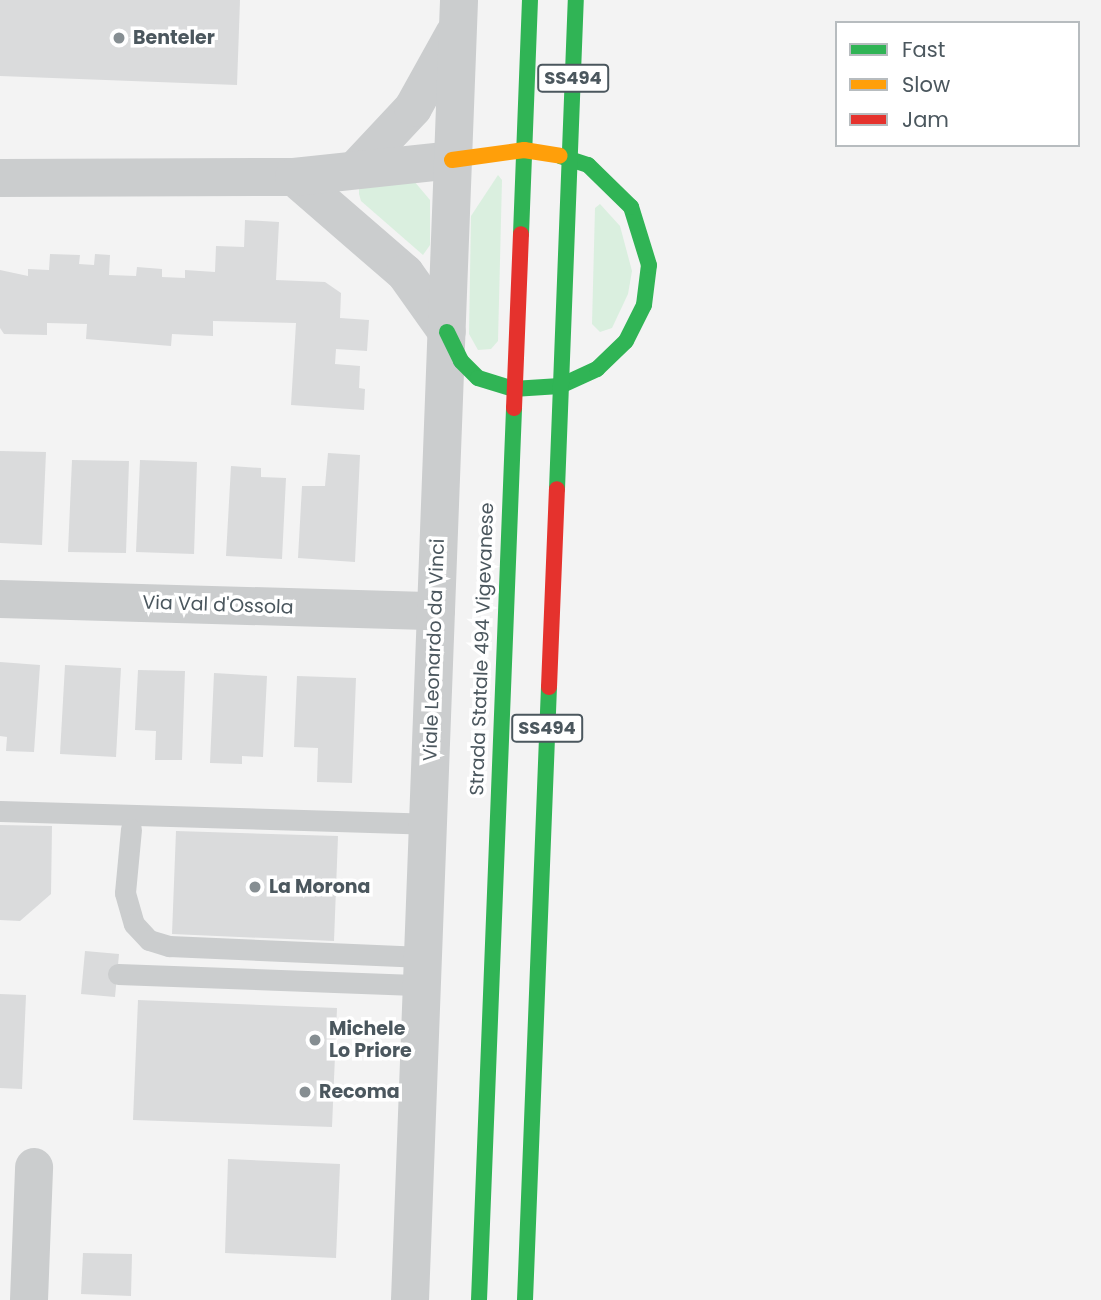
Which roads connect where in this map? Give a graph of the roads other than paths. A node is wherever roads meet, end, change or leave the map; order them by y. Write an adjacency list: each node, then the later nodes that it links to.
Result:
1 (530, 0): 4 (main road, Strada Statale 494 Vigevanese / SS494)
2 (576, 0): 5 (main road, SS494)
3 (459, 13): 6 (street, Viale Leonardo da Vinci); 7 (street)
4 (524, 150): 5 (main road); 6 (main road); 12 (main road, Strada Statale 494 Vigevanese / SS494)
5 (569, 157): 11 (main road, SS494); 11 (main road)
6 (452, 160): 7 (street); 10 (street, Viale Leonardo da Vinci)
7 (355, 170): 8 (street)
8 (294, 177): 9 (street); 10 (street)
9 (0, 178)
10 (447, 332): 12 (main road); 14 (street, Viale Leonardo da Vinci)
11 (560, 386): 12 (main road); 24 (main road, SS494)
12 (513, 390): 23 (main road, Strada Statale 494 Vigevanese / SS494)
13 (0, 599): 14 (street, Via Val d'Ossola)
14 (436, 611): 16 (street, Viale Leonardo da Vinci)
15 (0, 811): 16 (lane)
16 (428, 824): 18 (street, Viale Leonardo da Vinci)
17 (131, 829): 18 (lane)
18 (422, 971): 19 (lane); 22 (street, Viale Leonardo da Vinci)
19 (118, 974)
20 (34, 1167): 21 (street)
21 (29, 1300)
22 (410, 1300)
23 (479, 1300)
24 (525, 1300)

